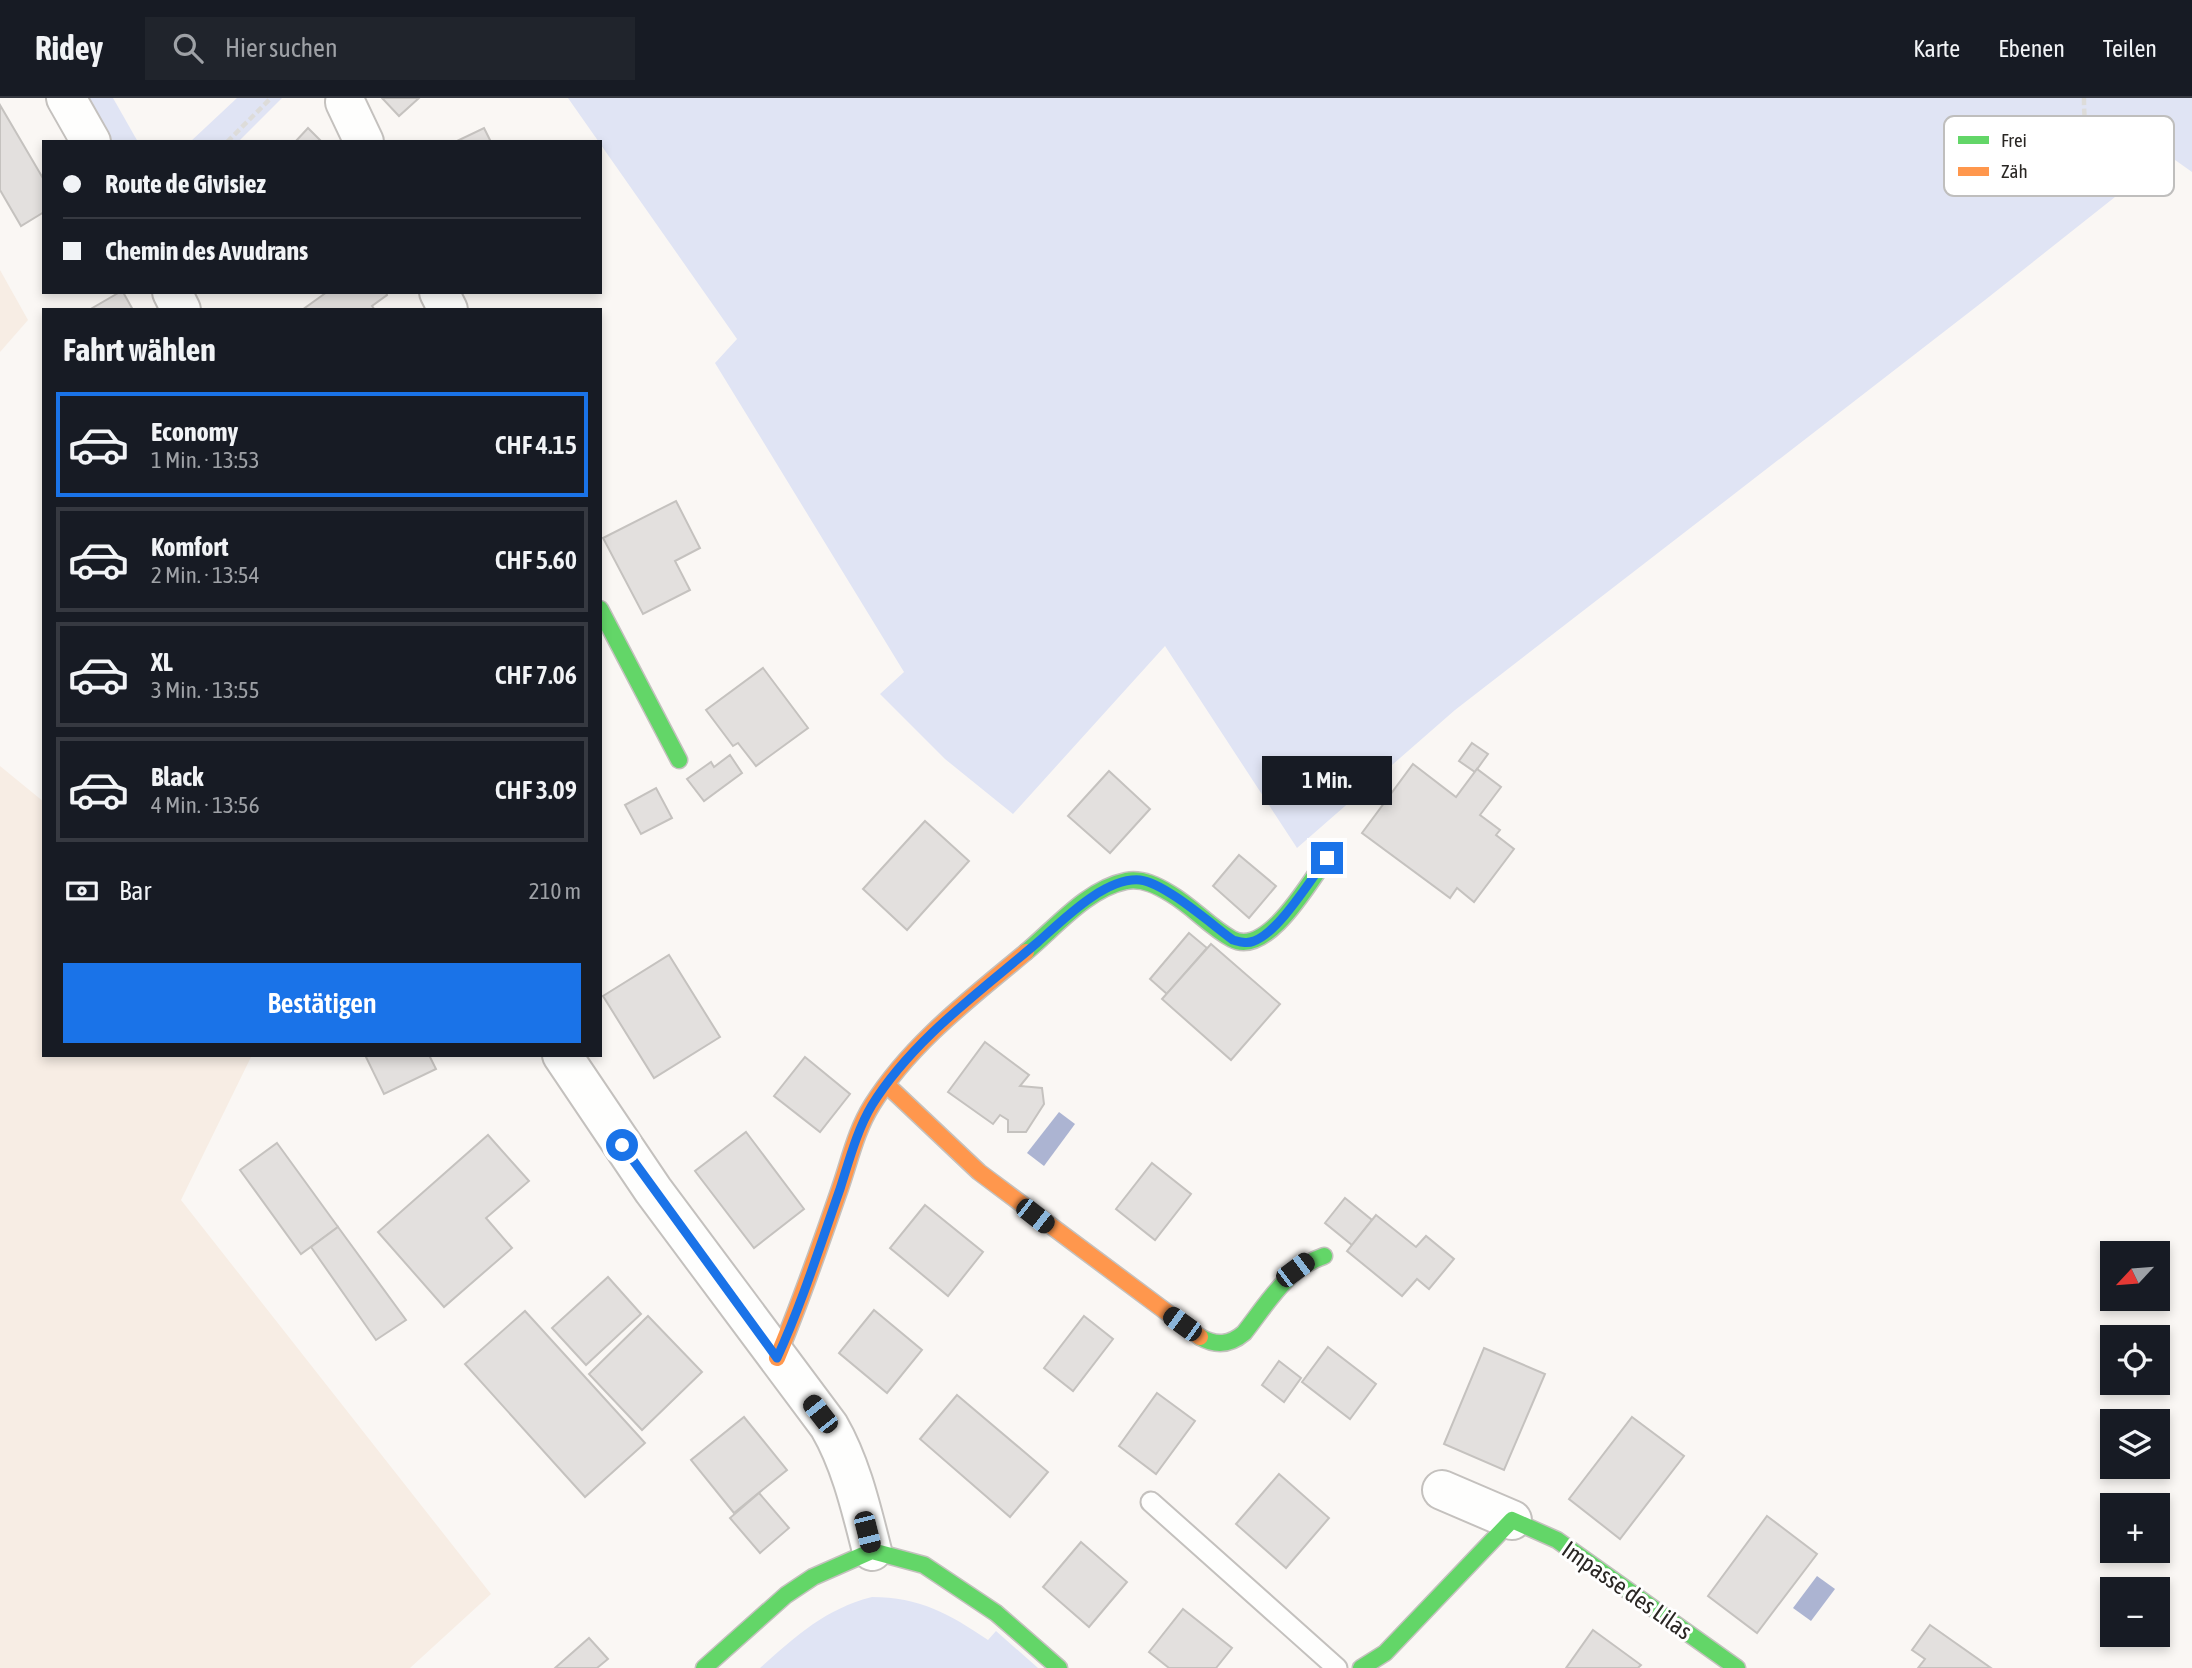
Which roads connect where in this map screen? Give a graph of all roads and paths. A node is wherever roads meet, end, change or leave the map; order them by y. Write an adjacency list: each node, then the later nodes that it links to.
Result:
1 (66, 98): 6 (street)
2 (271, 98): 7 (path)
3 (2084, 98): 5 (path)
4 (345, 102): 8 (street)
5 (2084, 116)
6 (90, 140)
7 (229, 140)
8 (363, 140)
9 (602, 613): 10 (street)
10 (679, 760)
11 (1327, 858): 13 (street)
12 (563, 1057): 15 (street)
13 (887, 1085): 14 (street); 15 (street)
14 (1324, 1256)
15 (777, 1358): 19 (street)
16 (1441, 1490): 18 (street, Impasse des Lilas)
17 (1151, 1502): 22 (lane)
18 (1512, 1520): 23 (street); 24 (street, Impasse des Lilas)
19 (872, 1551): 20 (street); 21 (street)
20 (704, 1668)
21 (1059, 1668)
22 (1337, 1668)
23 (1361, 1668)
24 (1737, 1668)

